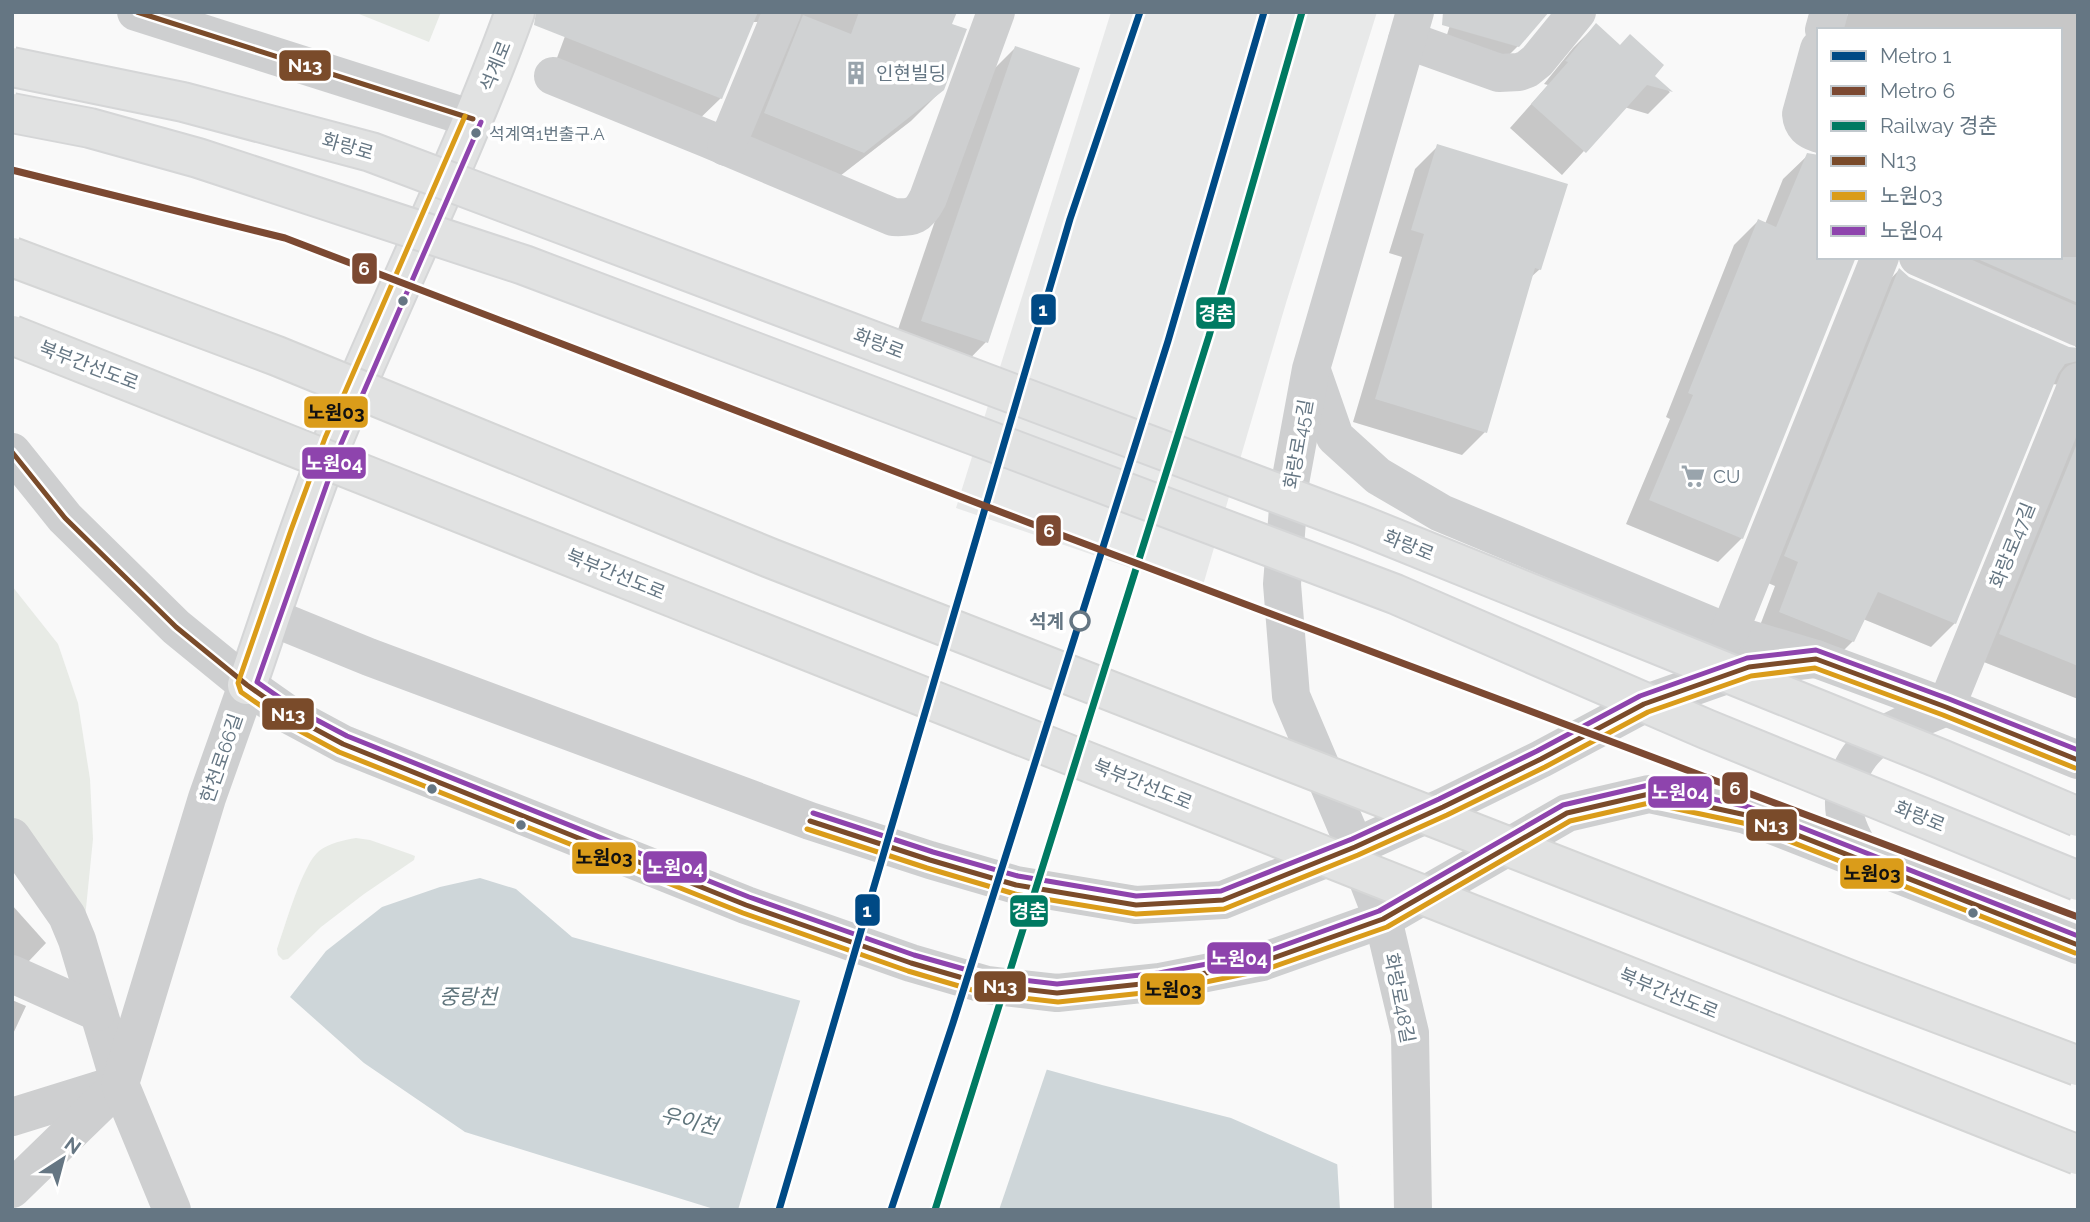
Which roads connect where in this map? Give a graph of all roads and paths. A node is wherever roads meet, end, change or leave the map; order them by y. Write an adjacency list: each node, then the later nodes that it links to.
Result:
1 (136, 12): 11 (street)
2 (515, 12): 11 (main road, 석계로)
3 (782, 12): 13 (street)
4 (996, 12): 13 (street)
5 (1577, 12): 6 (street, 화랑로45길)
6 (1411, 26): 19 (street, 화랑로45길)
7 (1817, 56): 12 (street)
8 (12, 67): 28 (main road, 화랑로, bridge)
9 (553, 76): 13 (street)
10 (12, 113): 32 (main road, 화랑로, bridge)
11 (473, 119): 22 (main road, 한천로66길)
12 (1817, 133)
13 (726, 147)
14 (12, 257): 37 (main road, bridge)
15 (1879, 259): 23 (street)
16 (1923, 259): 17 (street)
17 (2078, 327)
18 (12, 335): 40 (main road, 북부간선도로, bridge)
19 (1311, 369): 23 (street); 30 (street, 화랑로45길)
20 (2078, 382): 26 (street, 화랑로47길)
21 (12, 452): 25 (street)
22 (271, 617): 25 (main road, 한천로66길); 30 (street)
23 (1729, 633): 24 (street)
24 (1816, 659): 26 (street); 30 (street)
25 (247, 685): 33 (street); 38 (street, 한천로66길)
26 (1945, 707): 27 (street); 31 (street)
27 (2078, 760)
28 (2078, 817)
29 (12, 837): 36 (street)
30 (1355, 847): 33 (street, 화랑로48길)
31 (1868, 864): 33 (street); 34 (street)
32 (2078, 881)
33 (1383, 919): 43 (street, 화랑로48길)
34 (2078, 945)
35 (12, 974): 36 (street)
36 (97, 1012): 38 (street)
37 (2078, 1066)
38 (120, 1084): 39 (street); 41 (street); 42 (street)
39 (12, 1117)
40 (2078, 1155)
41 (12, 1189)
42 (172, 1210)
43 (1413, 1210)

